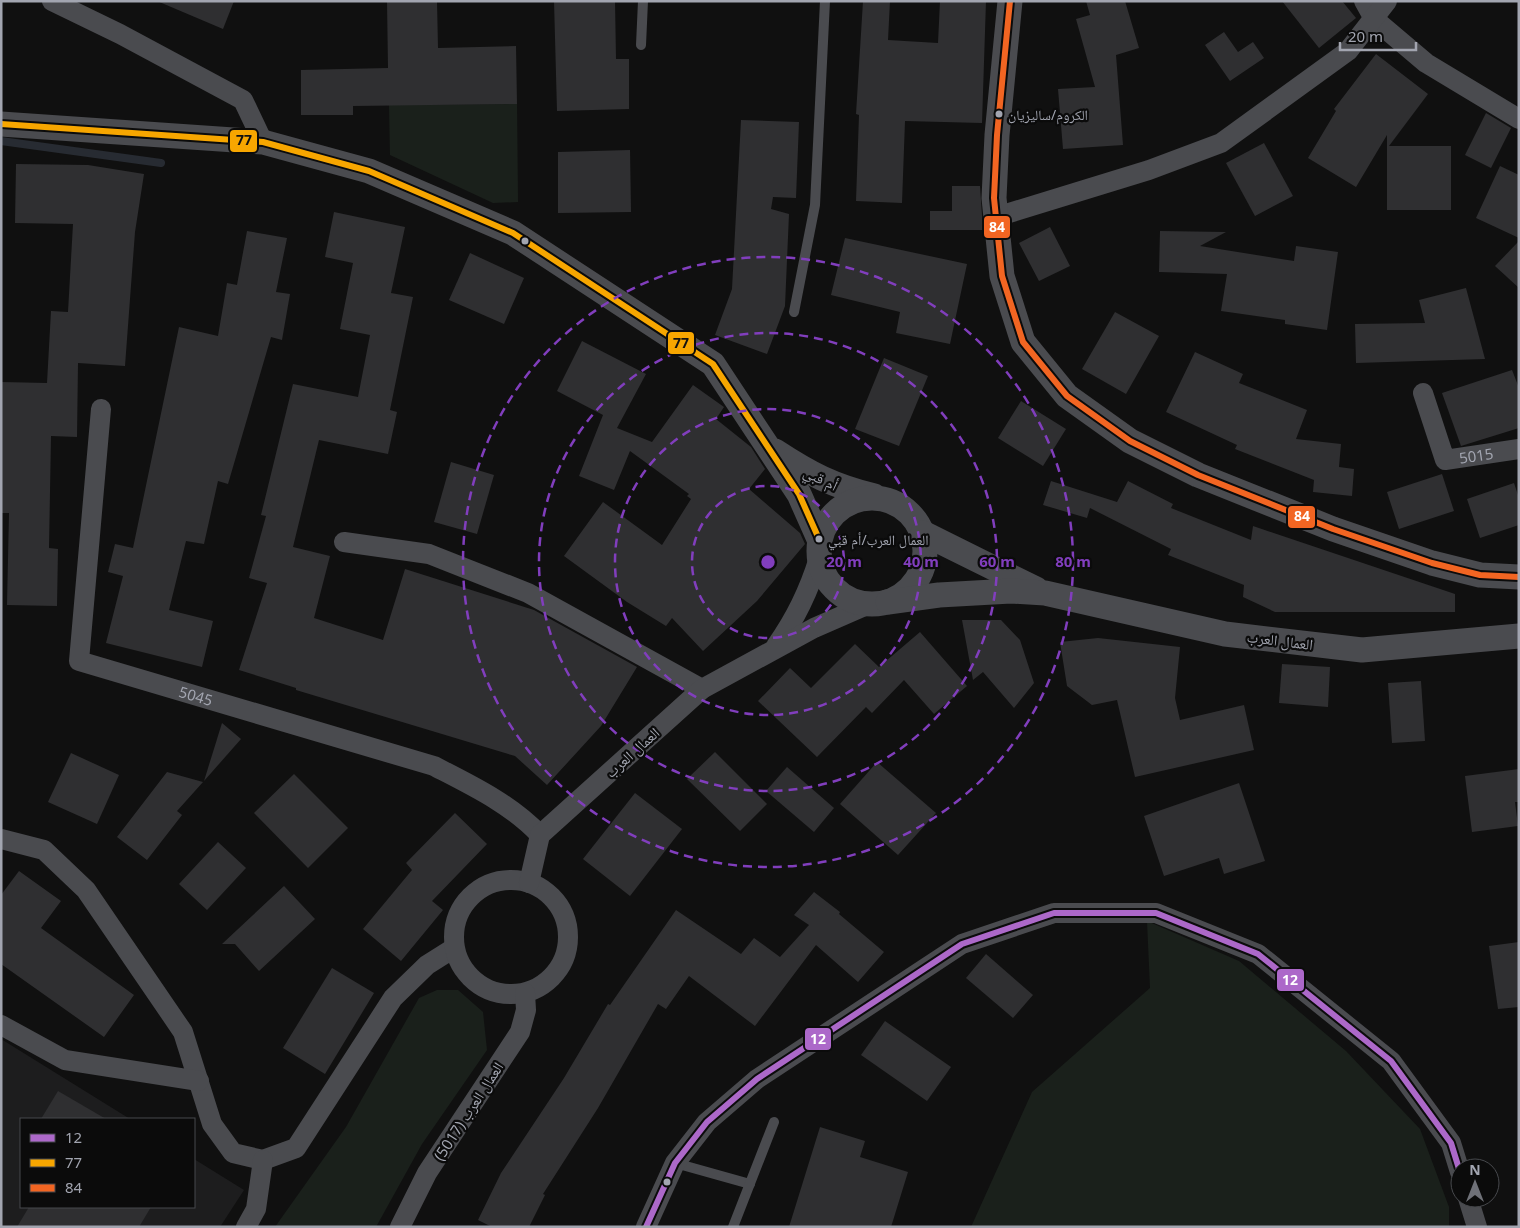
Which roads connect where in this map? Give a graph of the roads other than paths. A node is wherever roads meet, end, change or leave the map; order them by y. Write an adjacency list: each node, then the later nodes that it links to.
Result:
1 (52, 1): 11 (street)
2 (643, 1): 8 (lane)
3 (825, 1): 13 (lane)
4 (1010, 1): 12 (street)
5 (1364, 1): 7 (street)
6 (1387, 1): 7 (street)
7 (1374, 19): 9 (street); 12 (street)
8 (641, 45)
9 (1519, 119)
10 (1, 124): 11 (street, أم قبي)
11 (263, 142): 16 (street, أم قبي)
12 (996, 217): 22 (street)
13 (794, 312)
14 (1423, 393): 17 (street, 5015)
15 (102, 410): 28 (street, 5045)
16 (764, 444): 18 (street, أم قبي); 21 (street, أم قبي)
17 (1519, 449)
18 (884, 498): 19 (street); 21 (street)
19 (923, 532): 23 (street, العمال العرب); 24 (street)
20 (344, 542): 27 (street)
21 (819, 549): 24 (street); 26 (street, العمال العرب)
22 (1519, 577)
23 (1044, 593): 24 (street, العمال العرب); 25 (street, العمال العرب)
24 (879, 603): 26 (street, العمال العرب)
25 (1519, 636)
26 (772, 652): 27 (street, العمال العرب)
27 (702, 689): 28 (street, العمال العرب)
28 (540, 835): 30 (street)
29 (1, 839): 34 (street)
30 (529, 883): 31 (street); 32 (street)
31 (454, 948): 32 (street); 37 (street)
32 (526, 993): 42 (street, العمال العرب (5017))
33 (1, 1025): 34 (street)
34 (199, 1081): 37 (street)
35 (774, 1122): 39 (lane)
36 (1456, 1158): 38 (street)
37 (263, 1160): 41 (street)
38 (675, 1163): 39 (lane); 43 (street)
39 (750, 1184): 44 (lane)
40 (1471, 1208): 45 (street)
41 (246, 1227)
42 (400, 1227)
43 (646, 1227)
44 (733, 1227)
45 (1477, 1227)

